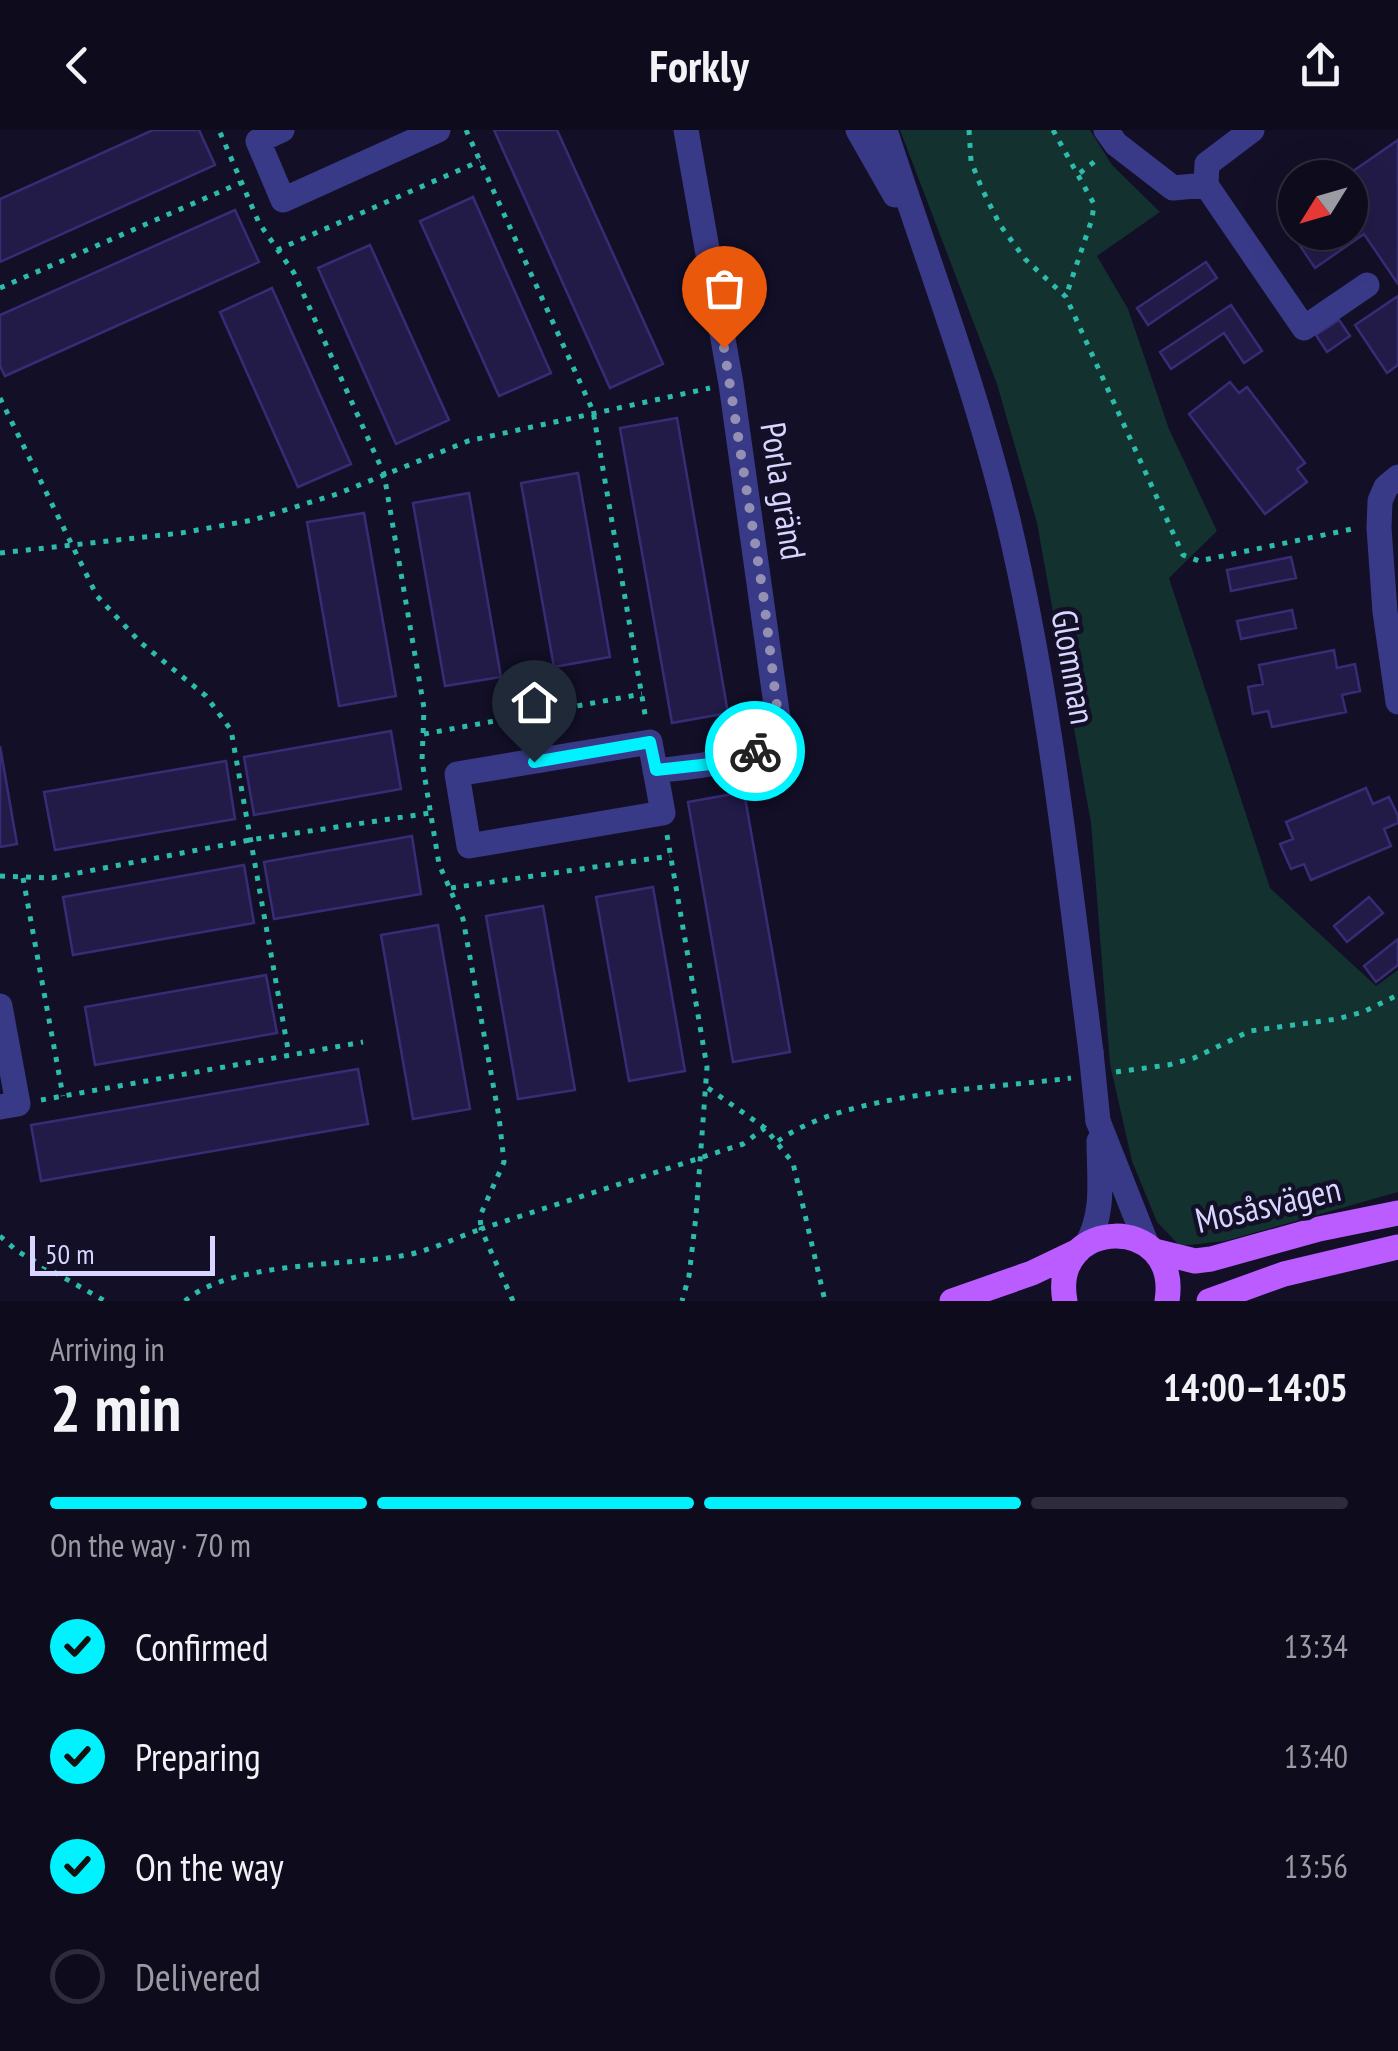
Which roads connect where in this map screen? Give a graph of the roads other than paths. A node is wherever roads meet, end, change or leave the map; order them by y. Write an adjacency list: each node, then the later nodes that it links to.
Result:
1 (282, 130): 2 (street)
2 (438, 130)
3 (686, 130): 13 (street, Porla gränd)
4 (858, 130): 9 (street, Glomman)
5 (885, 130): 9 (street, Glomman)
6 (1106, 130): 8 (street)
7 (1252, 130): 8 (street)
8 (1206, 186): 10 (street)
9 (919, 238): 16 (street, Glomman, bridge)
10 (1367, 285)
11 (1398, 477): 12 (street)
12 (1398, 702)
13 (656, 770): 13 (street)
14 (0, 1006): 15 (street)
15 (9, 1106)
16 (1098, 1121): 19 (street, Glomman); 20 (street, Glomman)
17 (1398, 1213): 20 (main road, Mosåsvägen)
18 (1398, 1246): 24 (main road, Mosåsvägen)
19 (1082, 1247): 20 (main road, Mosåsvägen); 21 (main road); 22 (main road)
20 (1150, 1248): 23 (main road)
21 (952, 1301)
22 (1065, 1301)
23 (1168, 1301)
24 (1209, 1301)

